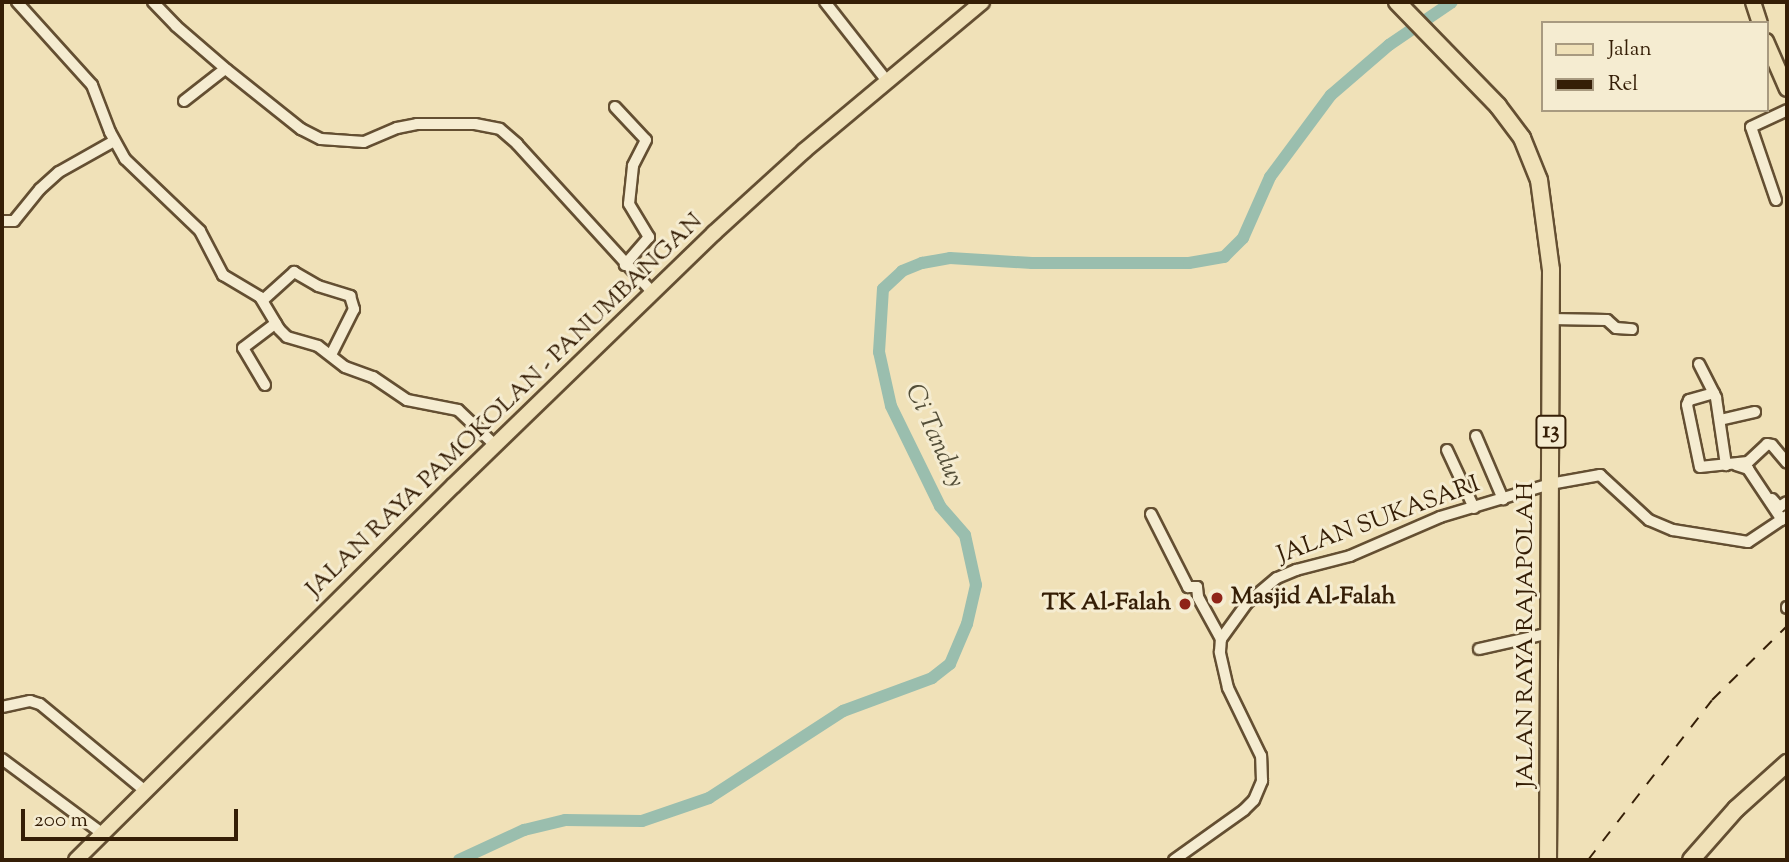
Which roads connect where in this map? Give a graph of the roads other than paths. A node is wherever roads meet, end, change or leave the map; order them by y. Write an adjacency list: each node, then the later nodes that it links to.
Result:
1 (17, 2): 15 (street)
2 (153, 2): 9 (street)
3 (825, 2): 10 (street)
4 (982, 2): 10 (main road, JALAN RAYA PAMOKOLAN - PANUMBANGAN)
5 (1397, 2): 21 (highway, JALAN RAYA RAJAPOLAH / 13)
6 (1753, 2): 7 (main road)
7 (1759, 21)
8 (1768, 46): 11 (main road)
9 (225, 68): 12 (street); 18 (street)
10 (887, 81): 19 (main road, JALAN RAYA PAMOKOLAN - PANUMBANGAN)
11 (1787, 89)
12 (184, 100)
13 (615, 107): 18 (street)
14 (1787, 110): 16 (street)
15 (114, 141): 17 (street); 20 (street)
16 (1776, 200)
17 (2, 221)
18 (625, 265): 19 (street)
19 (653, 293): 31 (main road, JALAN RAYA PAMOKOLAN - PANUMBANGAN)
20 (263, 300): 22 (street); 24 (street)
21 (1551, 319): 23 (street); 37 (highway, JALAN RAYA RAJAPOLAH / 13)
22 (276, 323): 24 (street); 26 (street)
23 (1632, 329)
24 (331, 355): 31 (street)
25 (1699, 364): 27 (street)
26 (265, 385)
27 (1714, 393): 29 (street); 35 (street)
28 (1755, 412): 29 (street)
29 (1720, 420): 35 (street)
30 (1476, 436): 38 (street)
31 (495, 445): 49 (main road, JALAN RAYA PAMOKOLAN - PANUMBANGAN)
32 (1447, 450): 40 (street)
33 (1748, 462): 34 (street); 35 (street); 39 (street)
34 (1787, 463)
35 (1726, 465): 36 (street); 42 (street)
36 (1696, 471)
37 (1550, 484): 38 (street, JALAN SUKASARI); 42 (street, JALAN SUKASARI); 43 (highway, JALAN RAYA RAJAPOLAH / 13)
38 (1503, 499): 40 (street, JALAN SUKASARI)
39 (1783, 505): 42 (street)
40 (1475, 508): 44 (street, JALAN SUKASARI)
41 (1151, 514): 44 (street)
42 (1785, 518)
43 (1550, 633): 45 (street); 53 (highway, JALAN RAYA RAJAPOLAH / 13)
44 (1221, 639): 52 (street)
45 (1479, 649)
46 (2, 707): 49 (street)
47 (2, 759): 50 (street)
48 (1787, 763): 54 (highway)
49 (145, 792): 50 (main road, JALAN RAYA PAMOKOLAN - PANUMBANGAN)
50 (103, 834): 51 (main road, JALAN RAYA PAMOKOLAN - PANUMBANGAN)
51 (76, 860)
52 (1174, 860)
53 (1548, 860)
54 (1690, 860)

